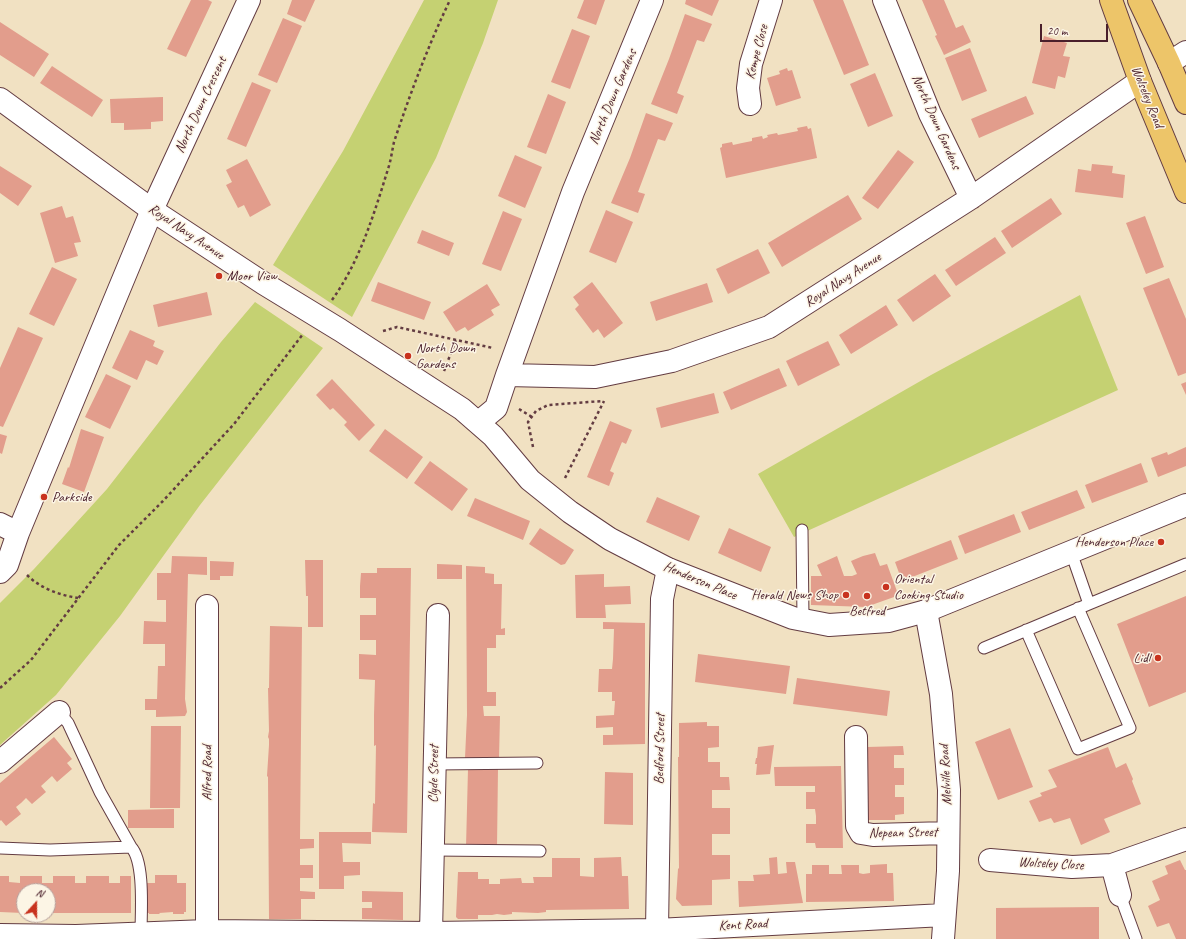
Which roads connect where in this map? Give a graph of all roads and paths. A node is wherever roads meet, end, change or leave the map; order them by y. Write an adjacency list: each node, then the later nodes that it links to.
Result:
1 (249, 0): 15 (street, North Down Crescent)
2 (450, 0): 16 (path)
3 (652, 0): 19 (street, North Down Gardens)
4 (771, 0): 12 (street, Kempe Close)
5 (884, 0): 14 (street, North Down Gardens)
6 (1111, 0): 9 (main road, Wolseley Road)
7 (1139, 0): 8 (main road)
8 (1178, 57): 11 (main road)
9 (1140, 81): 13 (main road, Wolseley Road); 14 (street, Royal Navy Avenue)
10 (0, 99): 15 (street, Royal Navy Avenue)
11 (1186, 103)
12 (750, 104)
13 (1186, 192)
14 (971, 198): 20 (street, Royal Navy Avenue)
15 (152, 210): 16 (street, Royal Navy Avenue); 30 (street)
16 (319, 317): 17 (street, Royal Navy Avenue); 36 (path)
17 (355, 340): 18 (path); 26 (street, Royal Navy Avenue)
18 (456, 340): 19 (path); 22 (path)
19 (515, 352): 21 (street, North Down Gardens)
20 (616, 372): 21 (street, Royal Navy Avenue); 24 (path)
21 (507, 375): 23 (street, North Down Gardens)
22 (442, 376)
23 (499, 398): 25 (path); 26 (street, North Down Gardens)
24 (603, 401): 25 (path); 28 (path)
25 (532, 417): 27 (path)
26 (479, 422): 28 (street, Henderson Place)
27 (533, 450)
28 (552, 498): 35 (street, Henderson Place)
29 (1186, 505): 32 (street, Henderson Place)
30 (9, 528): 34 (street)
31 (802, 530): 42 (lane)
32 (1071, 552): 37 (lane); 40 (street, Henderson Place)
33 (1186, 564): 37 (lane)
34 (5, 565): 36 (path)
35 (668, 569): 42 (street, Henderson Place); 61 (street, Bedford Street)
36 (78, 598): 45 (path)
37 (1089, 604): 39 (lane)
38 (207, 606): 65 (street, Alfred Road)
39 (1078, 608): 43 (lane); 43 (lane)
40 (926, 611): 42 (street, Henderson Place); 51 (street, Melville Road)
41 (438, 616): 50 (street, Clyde Street)
42 (803, 620)
43 (1026, 630): 44 (lane)
44 (984, 648)
45 (0, 688)
46 (59, 712): 48 (street); 53 (lane)
47 (856, 737): 51 (street, Nepean Street)
48 (0, 762)
49 (537, 763): 50 (lane)
50 (434, 764): 55 (street, Clyde Street)
51 (948, 833): 60 (street, Melville Road)
52 (1186, 839): 58 (street, Wolseley Close)
53 (131, 847): 54 (lane); 63 (lane)
54 (0, 848)
55 (433, 850): 56 (lane); 62 (street, Clyde Street)
56 (540, 851)
57 (990, 860): 58 (street, Wolseley Close)
58 (1112, 865): 59 (street)
59 (1120, 895): 67 (lane)
60 (944, 916): 61 (street, Kent Road); 66 (street, Melville Road)
61 (657, 930): 62 (street, Kent Road)
62 (431, 933): 65 (street, Kent Road)
63 (141, 934): 64 (street, Kent Road); 65 (street, Kent Road)
64 (0, 935)
65 (207, 935)
66 (943, 939)
67 (1136, 939)

